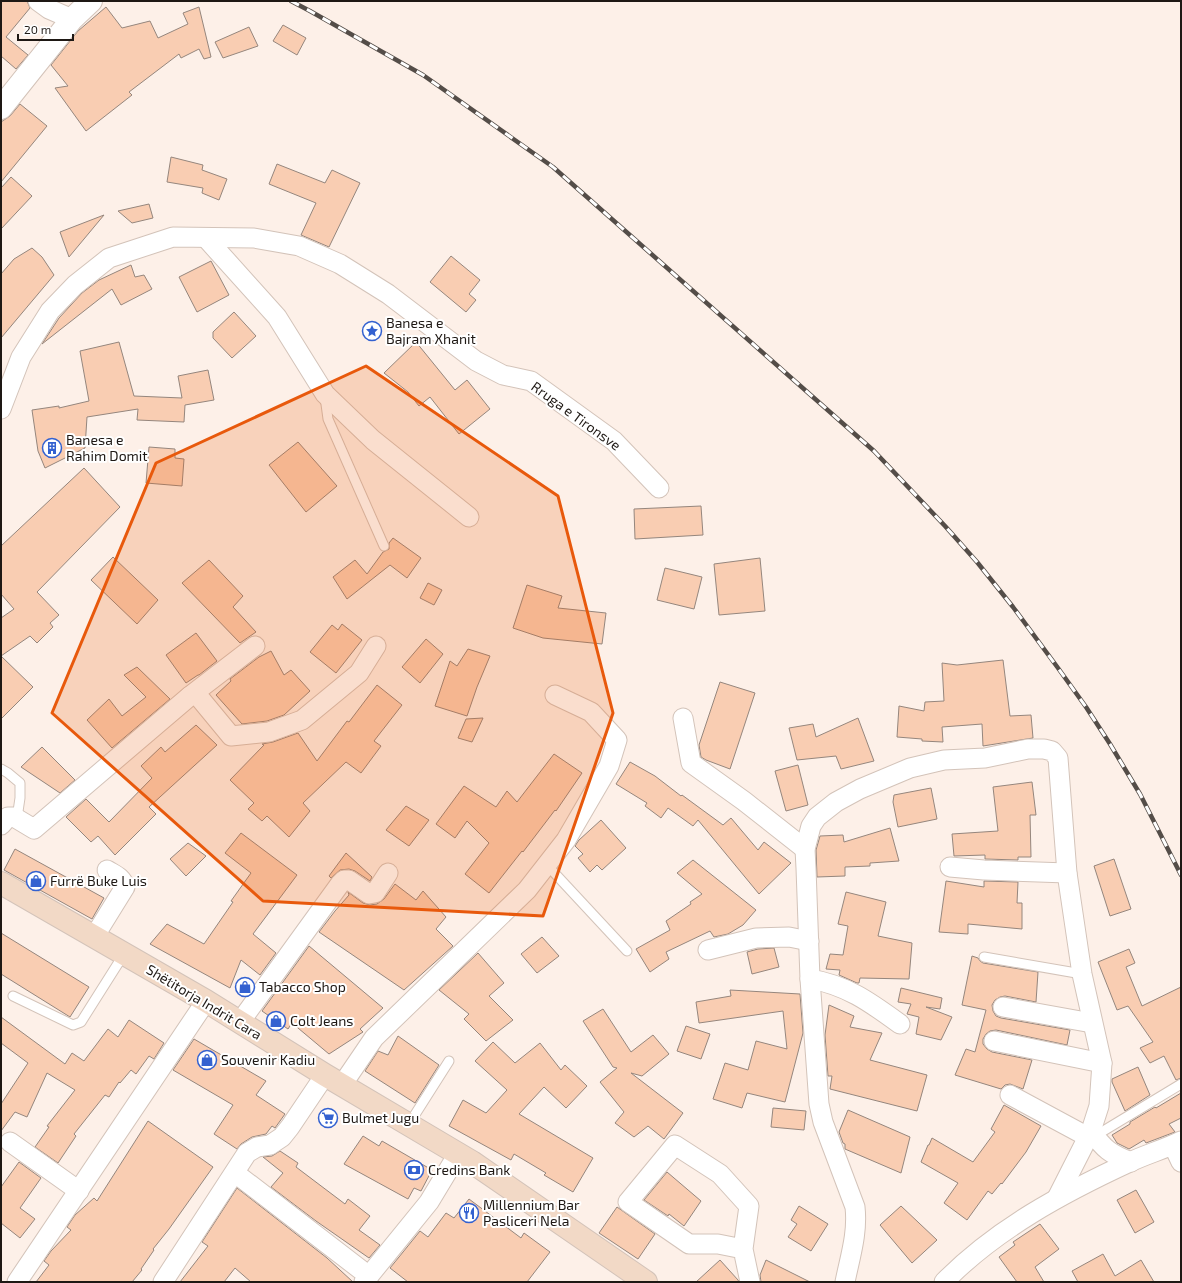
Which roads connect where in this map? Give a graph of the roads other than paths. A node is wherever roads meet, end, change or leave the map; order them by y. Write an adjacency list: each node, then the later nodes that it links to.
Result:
1 (38, 1): 3 (street)
2 (90, 1): 3 (street)
3 (72, 19): 4 (street)
4 (1, 108)
5 (206, 238): 6 (street); 7 (street, Rruga e Tironsve); 8 (street, Rruga e Tironsve)
6 (325, 394): 9 (street); 10 (lane)
7 (1, 408)
8 (659, 488)
9 (470, 517)
10 (384, 546)
11 (255, 646): 14 (street)
12 (376, 646): 14 (street)
13 (555, 695): 19 (street)
14 (190, 696): 17 (street)
15 (683, 718): 18 (street)
16 (1, 769): 17 (lane)
17 (9, 821)
18 (805, 849): 23 (street); 26 (street)
19 (547, 865): 28 (lane); 42 (street)
20 (950, 867): 23 (street)
21 (107, 870): 25 (street)
22 (388, 873): 36 (street)
23 (1067, 873): 31 (street)
24 (1, 882): 25 (main road, Shëtitorja Indrit Cara)
25 (94, 937): 29 (main road, Shëtitorja Indrit Cara)
26 (809, 940): 27 (street); 32 (street)
27 (708, 950)
28 (627, 951)
29 (124, 954): 33 (lane); 34 (main road, Shëtitorja Indrit Cara)
30 (984, 957): 31 (lane)
31 (1082, 974): 37 (street)
32 (810, 979): 38 (street); 60 (street)
33 (13, 996)
34 (206, 1001): 36 (main road, Shëtitorja Indrit Cara); 52 (street)
35 (1003, 1007): 37 (street)
36 (240, 1022): 42 (main road, Shëtitorja Indrit Cara)
37 (1092, 1023): 41 (street)
38 (900, 1024)
39 (994, 1041): 41 (street)
40 (449, 1060): 45 (lane)
41 (1102, 1063): 46 (street)
42 (333, 1080): 45 (main road, Shëtitorja Indrit Cara); 51 (street)
43 (1181, 1084): 46 (lane)
44 (1010, 1095): 46 (street)
45 (409, 1124): 49 (main road, Shëtitorja Indrit Cara)
46 (1091, 1134): 50 (street); 53 (street)
47 (10, 1142): 52 (street)
48 (1178, 1149): 50 (street)
49 (458, 1154): 55 (street); 58 (main road, Shëtitorja Indrit Cara)
50 (1132, 1162): 53 (street)
51 (235, 1172): 55 (street); 57 (street)
52 (79, 1191): 56 (street)
53 (1057, 1198): 61 (street)
54 (743, 1249): 54 (street); 59 (street)
55 (367, 1279)
56 (17, 1282)
57 (163, 1282)
58 (646, 1282)
59 (750, 1282)
60 (845, 1282)
61 (944, 1282)

